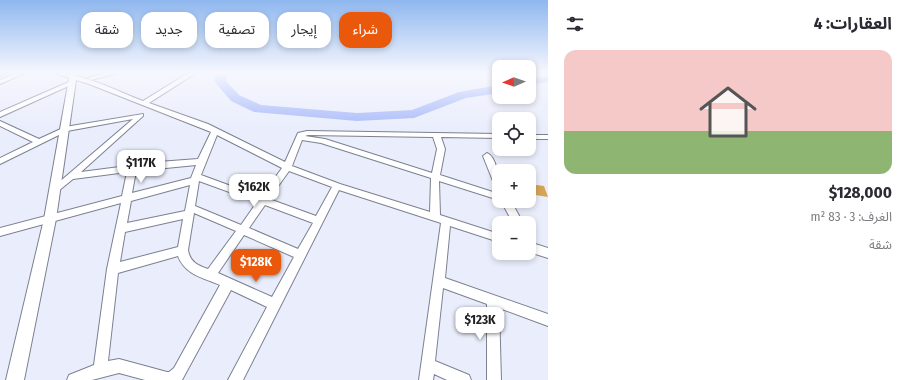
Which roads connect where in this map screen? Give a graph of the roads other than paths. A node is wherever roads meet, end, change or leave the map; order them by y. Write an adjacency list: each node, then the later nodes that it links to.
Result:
1 (48, 91): 6 (street)
2 (71, 91): 9 (street)
3 (118, 91): 5 (street)
4 (168, 91): 5 (street)
5 (148, 105): 7 (street); 10 (street)
6 (0, 115)
7 (141, 115): 9 (street); 23 (street)
8 (0, 123): 16 (street)
9 (65, 129): 16 (street); 27 (street)
10 (215, 131): 19 (street); 20 (street)
11 (436, 135): 12 (street); 15 (street); 24 (street)
12 (492, 136)
13 (536, 137): 14 (street)
14 (548, 137)
15 (299, 138): 20 (street); 24 (street)
16 (39, 142): 18 (street)
17 (487, 156): 22 (street)
18 (0, 161)
19 (201, 162): 21 (street); 25 (street)
20 (287, 167): 26 (street); 30 (street)
21 (132, 168): 23 (street); 29 (street)
22 (492, 168)
23 (70, 176): 27 (street)
24 (435, 177): 28 (street); 33 (street)
25 (196, 178): 29 (street); 30 (street); 31 (street)
26 (337, 186): 33 (street); 34 (street)
27 (54, 190): 32 (street)
28 (492, 195)
29 (126, 199): 32 (street); 35 (street)
30 (264, 200): 34 (street); 36 (street)
31 (190, 211): 35 (street); 36 (street); 39 (street)
32 (50, 219): 37 (street); 53 (street)
33 (440, 220): 38 (street); 45 (street)
34 (319, 221): 41 (street)
35 (120, 229): 43 (street)
36 (243, 230): 41 (street); 44 (street)
37 (0, 232)
38 (492, 236)
39 (183, 250): 43 (street); 44 (street)
40 (536, 250): 42 (street)
41 (301, 255): 48 (street)
42 (548, 256)
43 (113, 270): 51 (street)
44 (210, 275): 46 (street)
45 (439, 281): 47 (street); 50 (street)
46 (228, 284): 48 (street); 52 (street)
47 (493, 301): 49 (street); 58 (street)
48 (275, 304): 55 (street)
49 (548, 320)
50 (428, 365): 56 (street); 57 (street)
51 (100, 370): 52 (street); 54 (street)
52 (177, 379)
53 (15, 380)
54 (74, 380)
55 (235, 380)
56 (426, 380)
57 (464, 380)
58 (494, 380)

